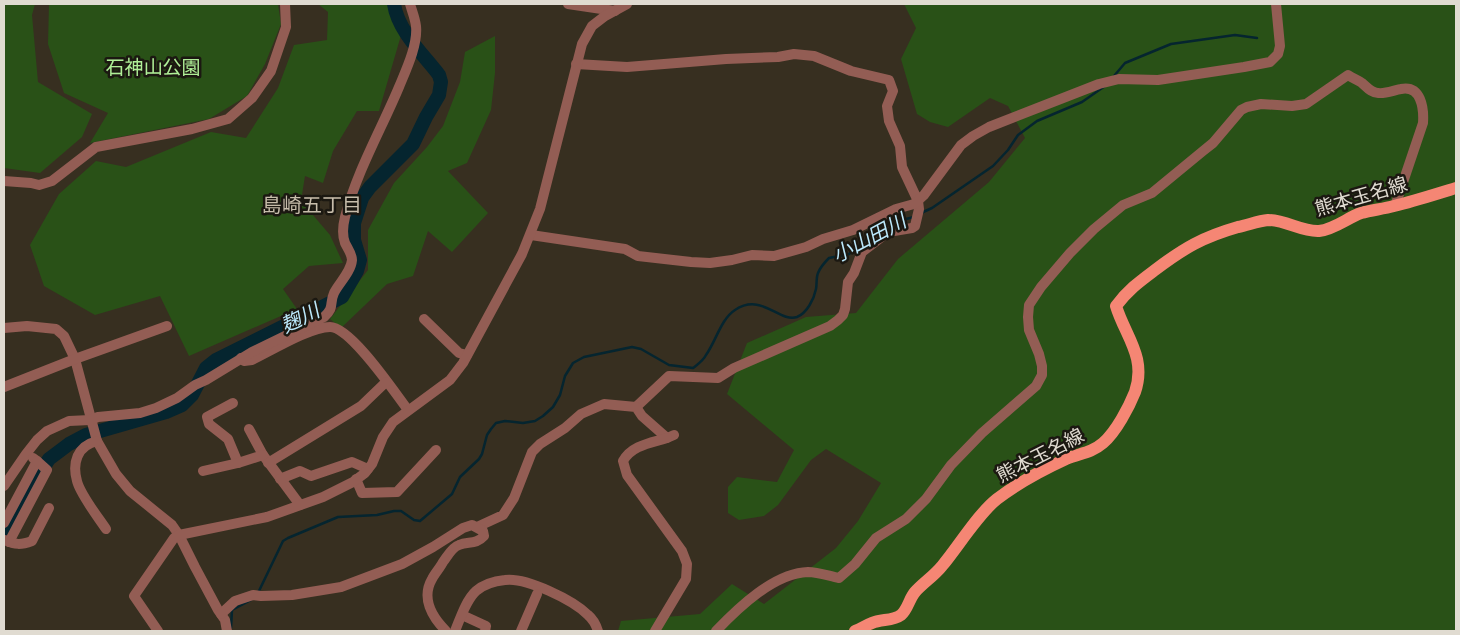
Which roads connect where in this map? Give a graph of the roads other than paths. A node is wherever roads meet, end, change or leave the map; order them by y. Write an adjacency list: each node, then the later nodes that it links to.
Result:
1 (285, 4): 8 (street)
2 (410, 4): 17 (street)
3 (568, 4): 6 (street)
4 (627, 4): 6 (street)
5 (1276, 4): 10 (street)
6 (615, 11): 7 (street)
7 (576, 64): 10 (street); 12 (street)
8 (4, 181)
9 (1456, 188): 11 (main road, 熊本玉名線)
10 (918, 205): 12 (street); 22 (street)
11 (1395, 206): 54 (street); 55 (main road, 熊本玉名線)
12 (531, 235): 16 (street)
13 (424, 319): 16 (street)
14 (167, 326): 18 (street)
15 (4, 328): 18 (street)
16 (467, 356): 23 (street)
17 (241, 358): 19 (street); 25 (street)
18 (74, 359): 20 (street); 25 (street)
19 (386, 382): 23 (street); 28 (street)
20 (4, 387)
21 (233, 403): 29 (street)
22 (636, 407): 39 (street); 53 (street)
23 (408, 410): 31 (street)
24 (249, 428): 28 (street)
25 (94, 432): 27 (street); 40 (street); 41 (street)
26 (436, 450): 34 (street)
27 (26, 454): 30 (street); 35 (street)
28 (266, 459): 29 (street); 33 (street)
29 (238, 463): 32 (street)
30 (41, 464): 38 (street); 42 (street)
31 (368, 469): 33 (street); 34 (street)
32 (203, 472)
33 (280, 479): 36 (street)
34 (356, 479): 36 (street)
35 (4, 486)
36 (300, 505): 41 (street)
37 (49, 508): 42 (street)
38 (4, 523)
39 (477, 527): 44 (street); 48 (street)
40 (106, 528)
41 (179, 535): 44 (street); 46 (street)
42 (7, 541)
43 (537, 594): 51 (street)
44 (221, 614): 47 (street)
45 (462, 615): 49 (street); 50 (street); 52 (street)
46 (158, 631)
47 (227, 631)
48 (446, 631)
49 (455, 631)
50 (485, 631)
51 (521, 631)
52 (598, 631)
53 (655, 631)
54 (716, 631)
55 (855, 631)

